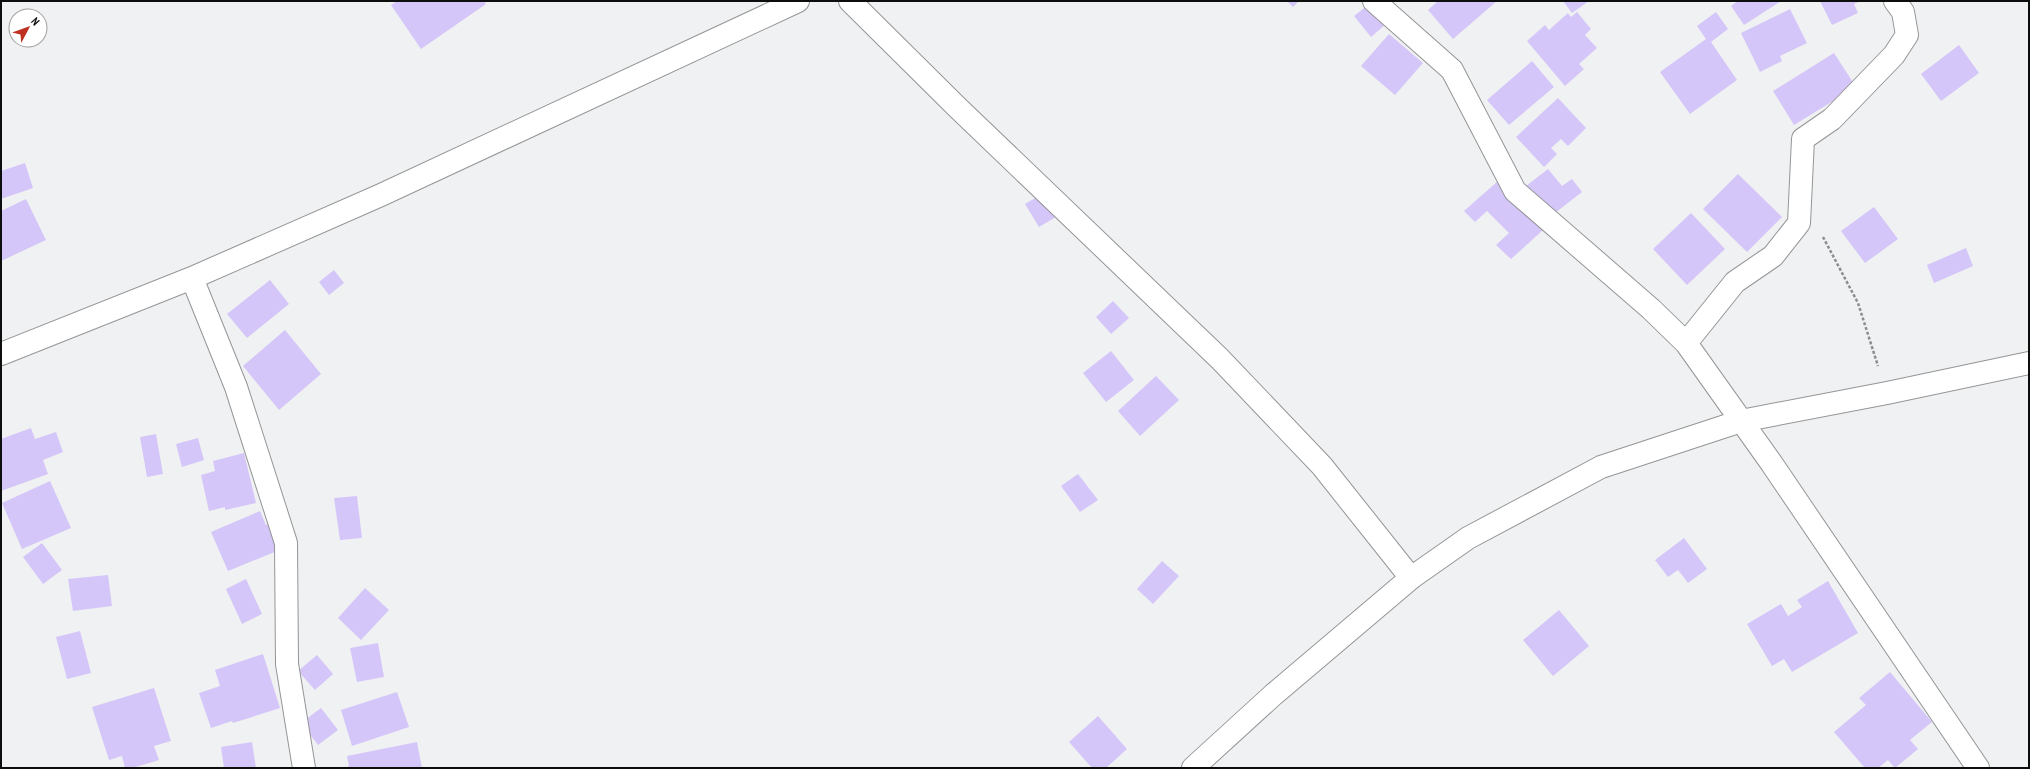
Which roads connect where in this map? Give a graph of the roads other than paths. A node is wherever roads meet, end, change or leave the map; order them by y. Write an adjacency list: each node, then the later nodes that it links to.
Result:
1 (798, 1): 5 (street)
2 (850, 1): 10 (street)
3 (1374, 1): 6 (street)
4 (1895, 1): 6 (street)
5 (192, 278): 7 (street); 11 (street)
6 (1686, 343): 9 (street)
7 (1, 354)
8 (2029, 363): 9 (street)
9 (1741, 421): 10 (street); 13 (street)
10 (1411, 578): 12 (street)
11 (304, 768)
12 (1194, 768)
13 (1978, 768)

